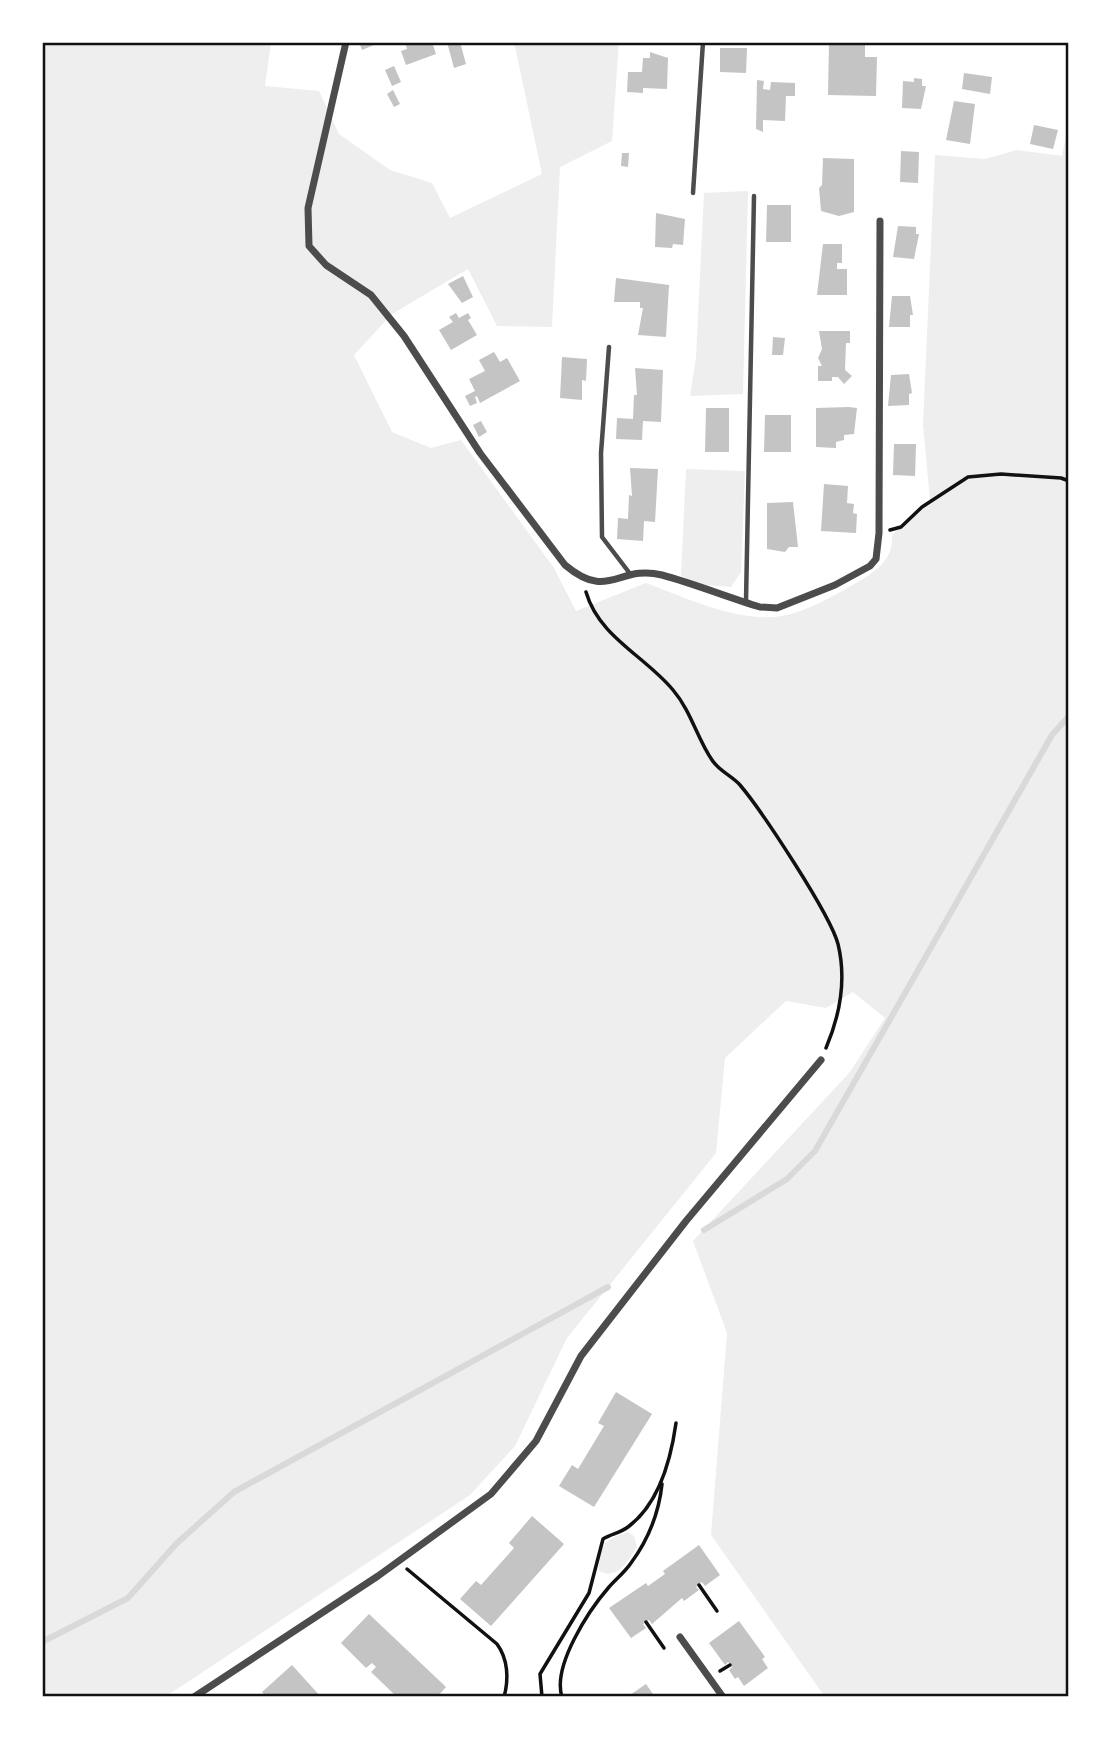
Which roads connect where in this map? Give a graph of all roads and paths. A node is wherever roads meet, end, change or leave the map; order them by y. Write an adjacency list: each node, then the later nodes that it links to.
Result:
1 (346, 42): 10 (street)
2 (703, 42): 3 (lane)
3 (694, 193)
4 (754, 196): 11 (lane)
5 (880, 221): 8 (street)
6 (609, 347): 9 (lane)
7 (1069, 481): 8 (path)
8 (879, 533): 11 (street)
9 (631, 575): 10 (street); 11 (street)
10 (583, 580): 12 (path)
11 (746, 603)
12 (821, 1060): 15 (street)
13 (676, 1423): 14 (path)
14 (662, 1479): 23 (path); 24 (path)
15 (398, 1561): 21 (street); 22 (path)
16 (699, 1585): 17 (path)
17 (718, 1611)
18 (646, 1622): 20 (path)
19 (680, 1637): 25 (street)
20 (664, 1648)
21 (194, 1697)
22 (504, 1697)
23 (542, 1697)
24 (562, 1697)
25 (723, 1697)

